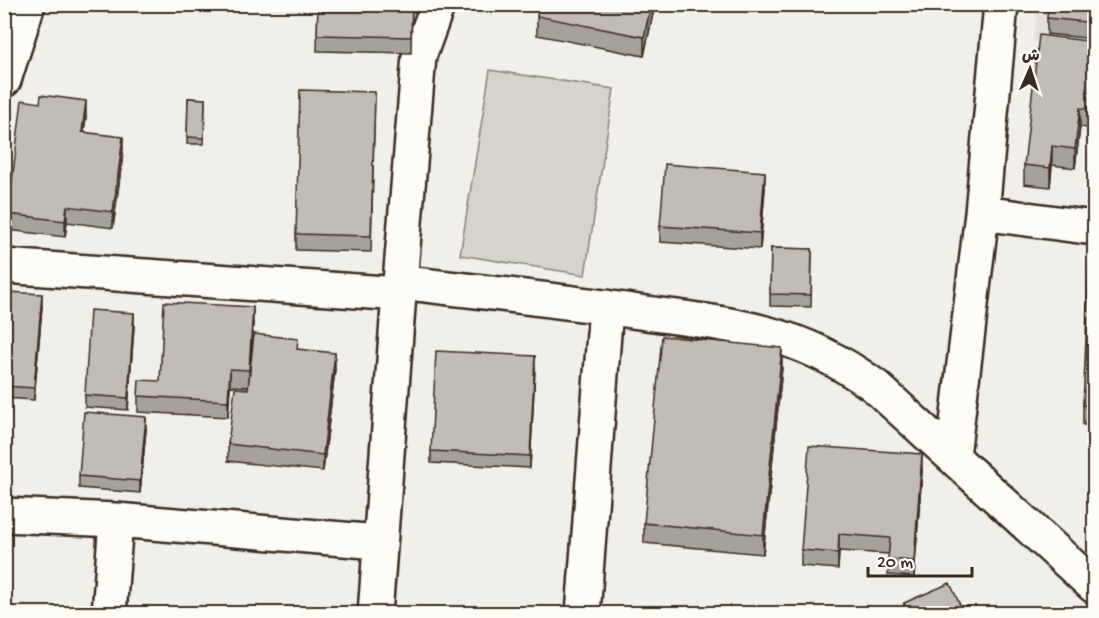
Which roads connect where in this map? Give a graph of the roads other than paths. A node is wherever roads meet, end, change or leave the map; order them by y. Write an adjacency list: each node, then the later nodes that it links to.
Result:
1 (28, 4): 4 (street)
2 (1001, 4): 5 (street)
3 (429, 8): 8 (street)
4 (4, 81)
5 (982, 213): 6 (street); 10 (street)
6 (1095, 228)
7 (4, 266): 8 (street)
8 (399, 288): 9 (street); 13 (street)
9 (606, 307): 10 (street); 17 (street)
10 (953, 456): 14 (street)
11 (4, 515): 12 (street)
12 (116, 520): 13 (street); 15 (street)
13 (380, 543): 16 (street)
14 (1095, 586)
15 (109, 614)
16 (375, 614)
17 (583, 614)

